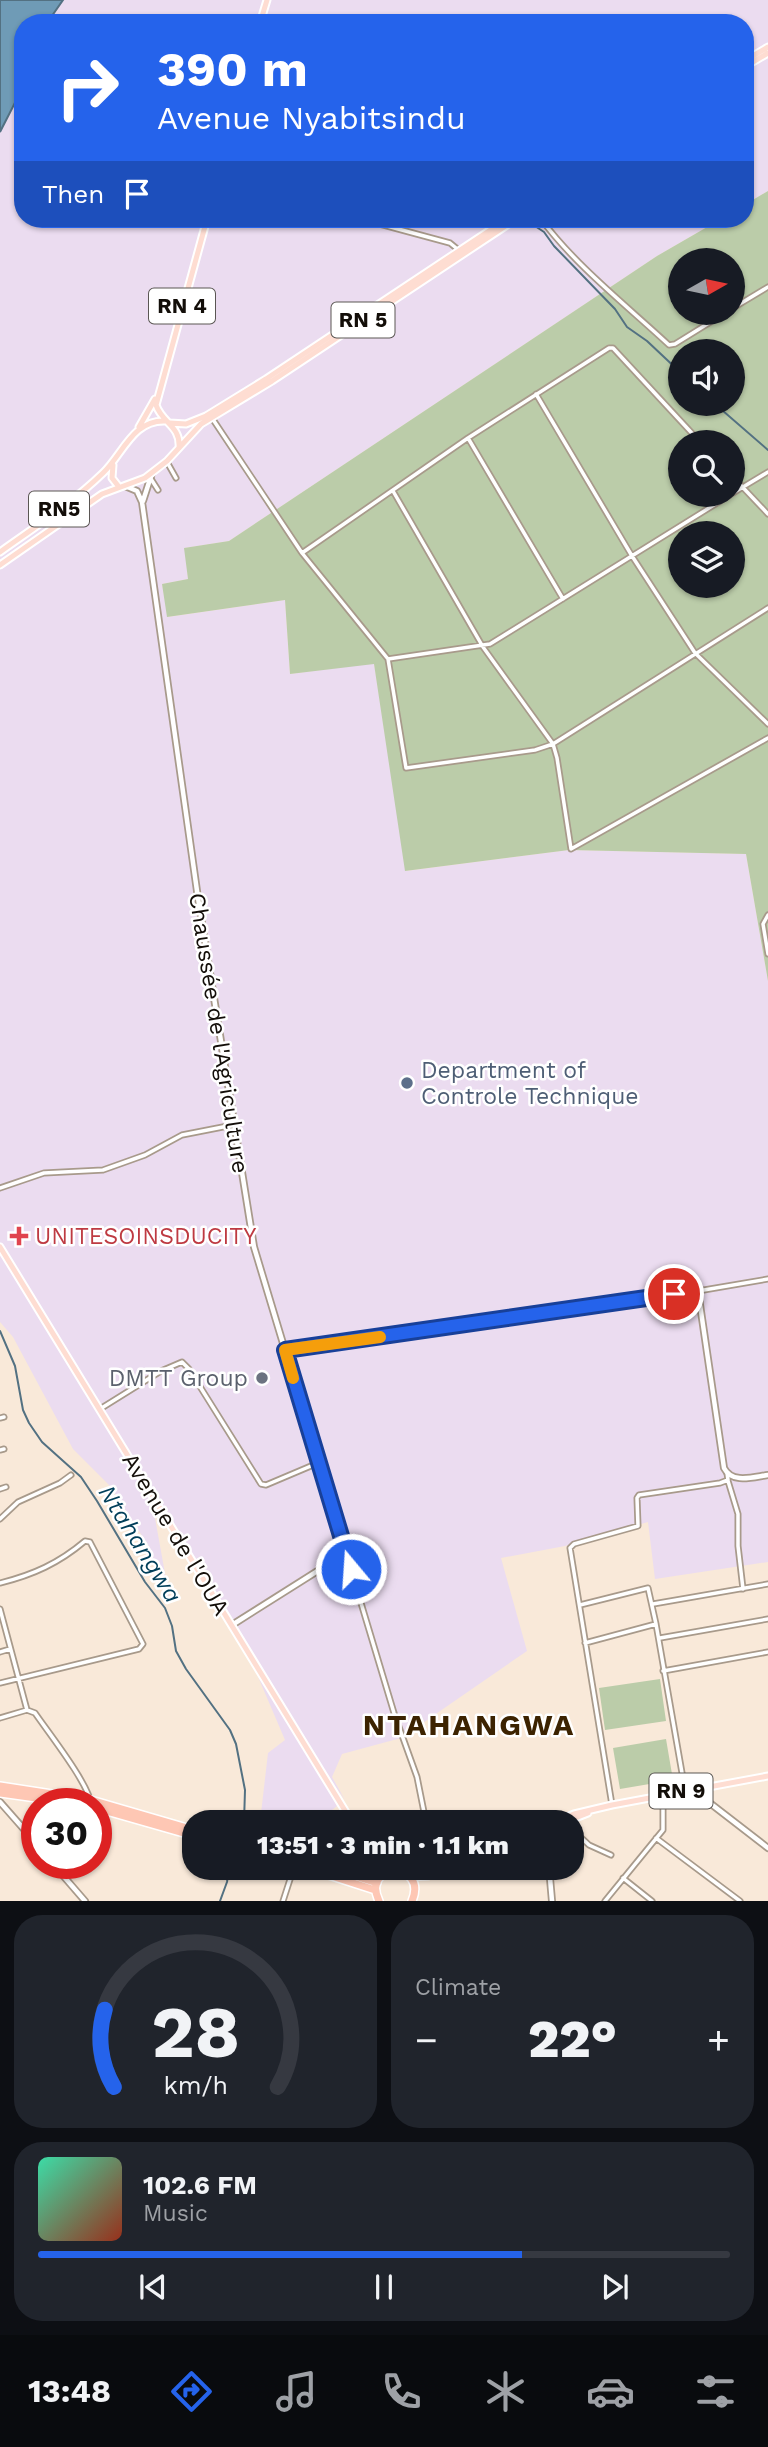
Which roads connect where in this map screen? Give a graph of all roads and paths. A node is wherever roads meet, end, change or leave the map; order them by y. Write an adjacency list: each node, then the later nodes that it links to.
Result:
1 (204, 228): 10 (main road, RN 4)
2 (394, 228): 6 (street)
3 (494, 228): 6 (main road, RN 5)
4 (501, 228): 6 (main road, RN 5)
5 (548, 228): 9 (street)
6 (461, 252): 12 (main road, RN 5)
7 (768, 287): 8 (street)
8 (746, 300)
9 (704, 326)
10 (158, 393): 13 (main road); 14 (main road, RN 4)
11 (536, 394): 15 (street); 16 (street); 33 (street)
12 (208, 418): 13 (main road); 17 (main road, RN5); 32 (street)
13 (168, 422): 14 (main road); 17 (main road)
14 (137, 430): 18 (main road, RN5)
15 (689, 430)
16 (468, 439): 27 (street); 35 (street)
17 (179, 447): 19 (main road, RN5)
18 (114, 461): 24 (main road, RN5); 31 (main road, RN5)
19 (167, 461): 21 (main road, RN5); 22 (street)
20 (768, 472): 23 (street)
21 (152, 476): 24 (main road, RN5); 26 (street); 28 (street, Chaussée de l'Agriculture)
22 (176, 478)
23 (745, 486)
24 (122, 487): 28 (street); 34 (main road, RN5)
25 (745, 489): 30 (street)
26 (158, 490)
27 (393, 491): 32 (street); 37 (street)
28 (142, 502): 45 (street, Chaussée de l'Agriculture)
29 (711, 507): 33 (street)
30 (768, 514)
31 (0, 552)
32 (302, 553): 39 (street)
33 (632, 556): 35 (street); 38 (street)
34 (0, 565)
35 (563, 599): 37 (street)
36 (768, 608): 38 (street)
37 (482, 647): 39 (street); 42 (street)
38 (695, 653): 40 (street); 42 (street)
39 (388, 659): 42 (street)
40 (768, 724)
41 (768, 738): 42 (street)
42 (553, 744)
43 (768, 915): 44 (street)
44 (768, 954)
45 (233, 1125): 46 (street); 50 (street, Chaussée de l'Agriculture)
46 (0, 1188)
47 (0, 1247): 51 (main road, Avenue de l'OUA)
48 (768, 1279): 49 (street)
49 (698, 1291): 50 (street); 53 (street)
50 (285, 1350): 52 (street, Chaussée de l'Agriculture)
51 (100, 1409): 52 (street); 70 (main road, Avenue de l'OUA)
52 (318, 1463): 60 (street, Chaussée de l'Agriculture)
53 (727, 1473): 55 (street); 56 (street)
54 (71, 1475): 59 (street)
55 (768, 1475)
56 (728, 1480): 63 (street); 65 (street)
57 (6, 1487): 58 (street)
58 (0, 1489)
59 (0, 1519)
60 (346, 1553): 70 (street); 95 (street, Chaussée de l'Agriculture)
61 (0, 1583): 77 (street)
62 (768, 1584): 63 (street)
63 (743, 1589): 64 (street)
64 (653, 1604): 65 (street); 69 (street)
65 (580, 1605): 72 (street)
66 (0, 1609): 67 (street)
67 (1, 1618): 73 (street)
68 (768, 1619): 71 (street)
69 (656, 1623): 71 (street); 72 (street)
70 (232, 1625): 94 (main road, Avenue de l'OUA)
71 (659, 1638): 76 (street)
72 (585, 1643): 91 (street)
73 (10, 1650): 74 (street); 77 (street)
74 (0, 1652)
75 (768, 1652): 76 (street)
76 (663, 1671): 86 (street)
77 (17, 1679): 78 (street); 79 (street)
78 (0, 1683)
79 (27, 1710): 80 (street); 83 (street)
80 (0, 1718)
81 (768, 1776): 84 (main road, RN 9)
82 (0, 1786): 85 (highway)
83 (84, 1788)
84 (692, 1789): 86 (main road, RN 9); 102 (street)
85 (21, 1790)
86 (685, 1790): 88 (main road, RN 9)
87 (0, 1793): 89 (highway)
88 (663, 1795): 91 (main road, RN 9); 100 (street)
89 (21, 1796)
90 (0, 1802): 97 (street)
91 (612, 1805): 96 (main road, RN 9)
92 (112, 1809): 98 (highway)
93 (112, 1810): 99 (highway)
94 (345, 1810)
95 (424, 1810)
96 (584, 1813)
97 (21, 1826)
98 (182, 1827)
99 (182, 1832)
100 (656, 1838): 104 (street); 123 (street)
101 (584, 1840): 103 (street)
102 (768, 1848)
103 (611, 1855)
104 (623, 1878): 121 (street); 122 (street)
105 (65, 1879): 116 (street)
106 (290, 1880): 117 (street)
107 (364, 1880): 114 (highway)
108 (370, 1880): 114 (highway)
109 (378, 1880): 114 (main road)
110 (380, 1880): 114 (highway)
111 (411, 1880): 115 (highway)
112 (424, 1880): 115 (main road)
113 (550, 1880): 120 (street)
114 (378, 1883): 118 (highway)
115 (415, 1888): 119 (highway)
116 (82, 1900)
117 (283, 1901)
118 (379, 1901)
119 (412, 1901)
120 (552, 1901)
121 (605, 1901)
122 (652, 1901)
123 (740, 1901)

